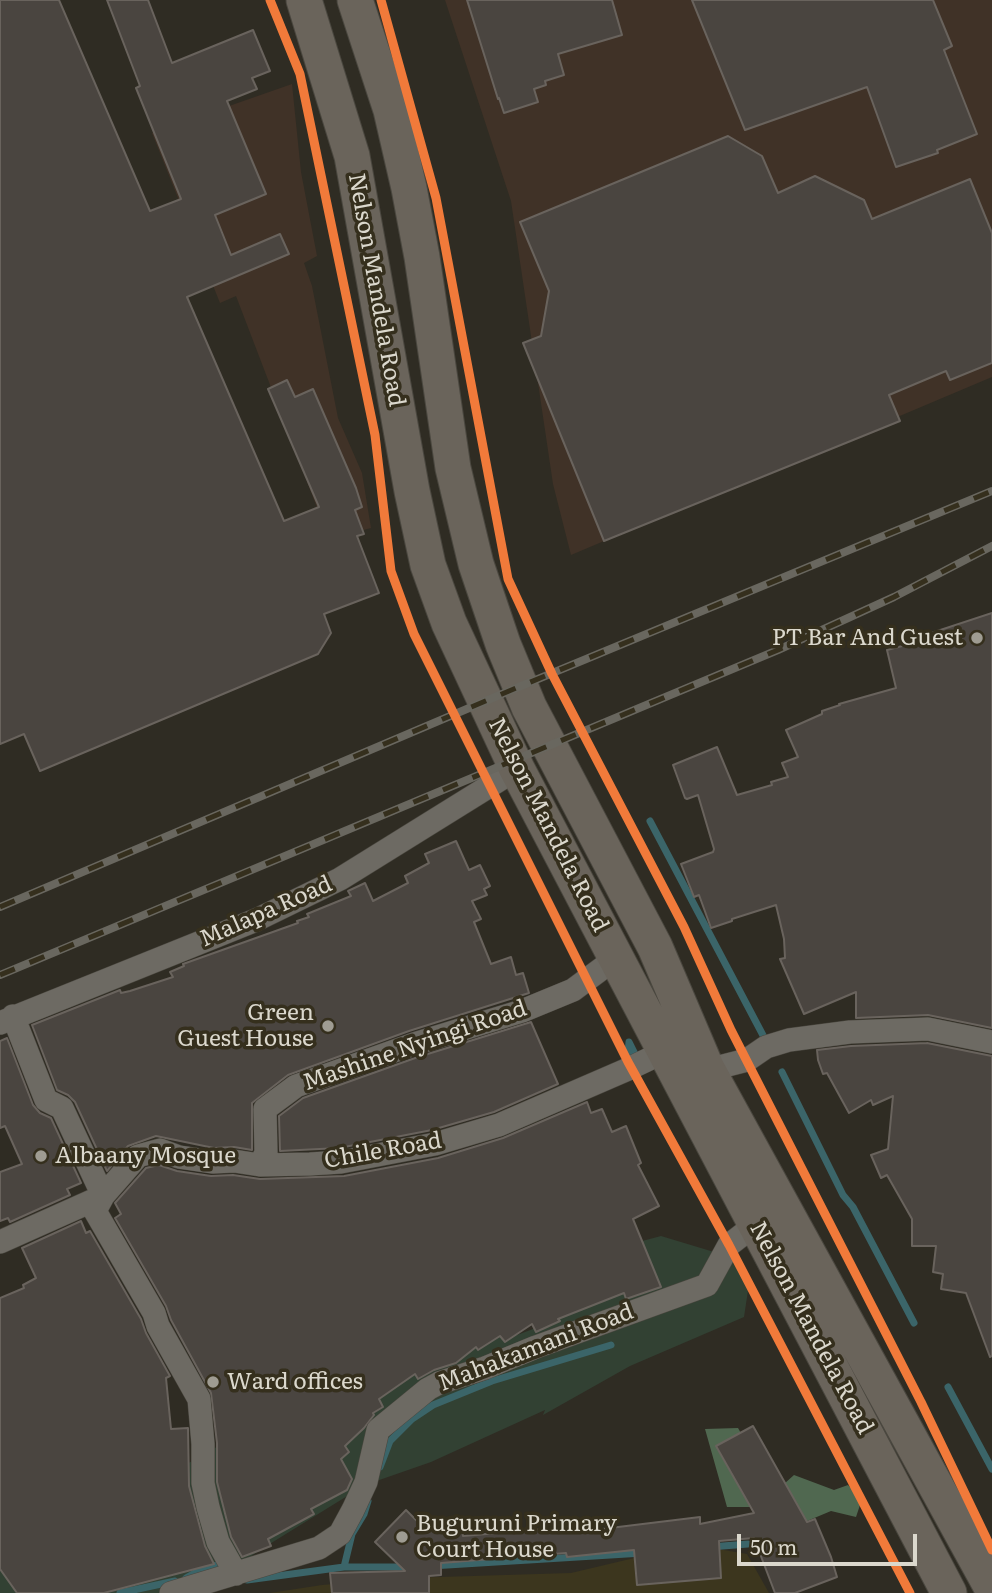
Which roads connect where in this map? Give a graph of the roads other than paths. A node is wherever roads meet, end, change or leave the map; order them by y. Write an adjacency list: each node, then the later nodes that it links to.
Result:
1 (304, 0): 3 (main road, Nelson Mandela Road)
2 (355, 0): 7 (main road, Nelson Mandela Road)
3 (517, 769): 4 (main road, Nelson Mandela Road); 5 (street, Malapa Road)
4 (616, 958): 7 (main road, Nelson Mandela Road); 8 (street, Mashine Nyingi Road)
5 (7, 1020): 9 (street)
6 (992, 1042): 7 (street, Chile Road)
7 (684, 1066): 8 (street, Chile Road); 10 (main road, Nelson Mandela Road); 13 (main road, Nelson Mandela Road)
8 (260, 1165): 9 (street, Chile Road)
9 (103, 1196): 11 (street, Chile Road); 12 (street)
10 (757, 1224): 12 (street, Mahakamani Road); 15 (main road, Nelson Mandela Road)
11 (0, 1242)
12 (236, 1574): 14 (street, Mahakamani Road)
13 (992, 1588)
14 (171, 1593)
15 (949, 1593)

